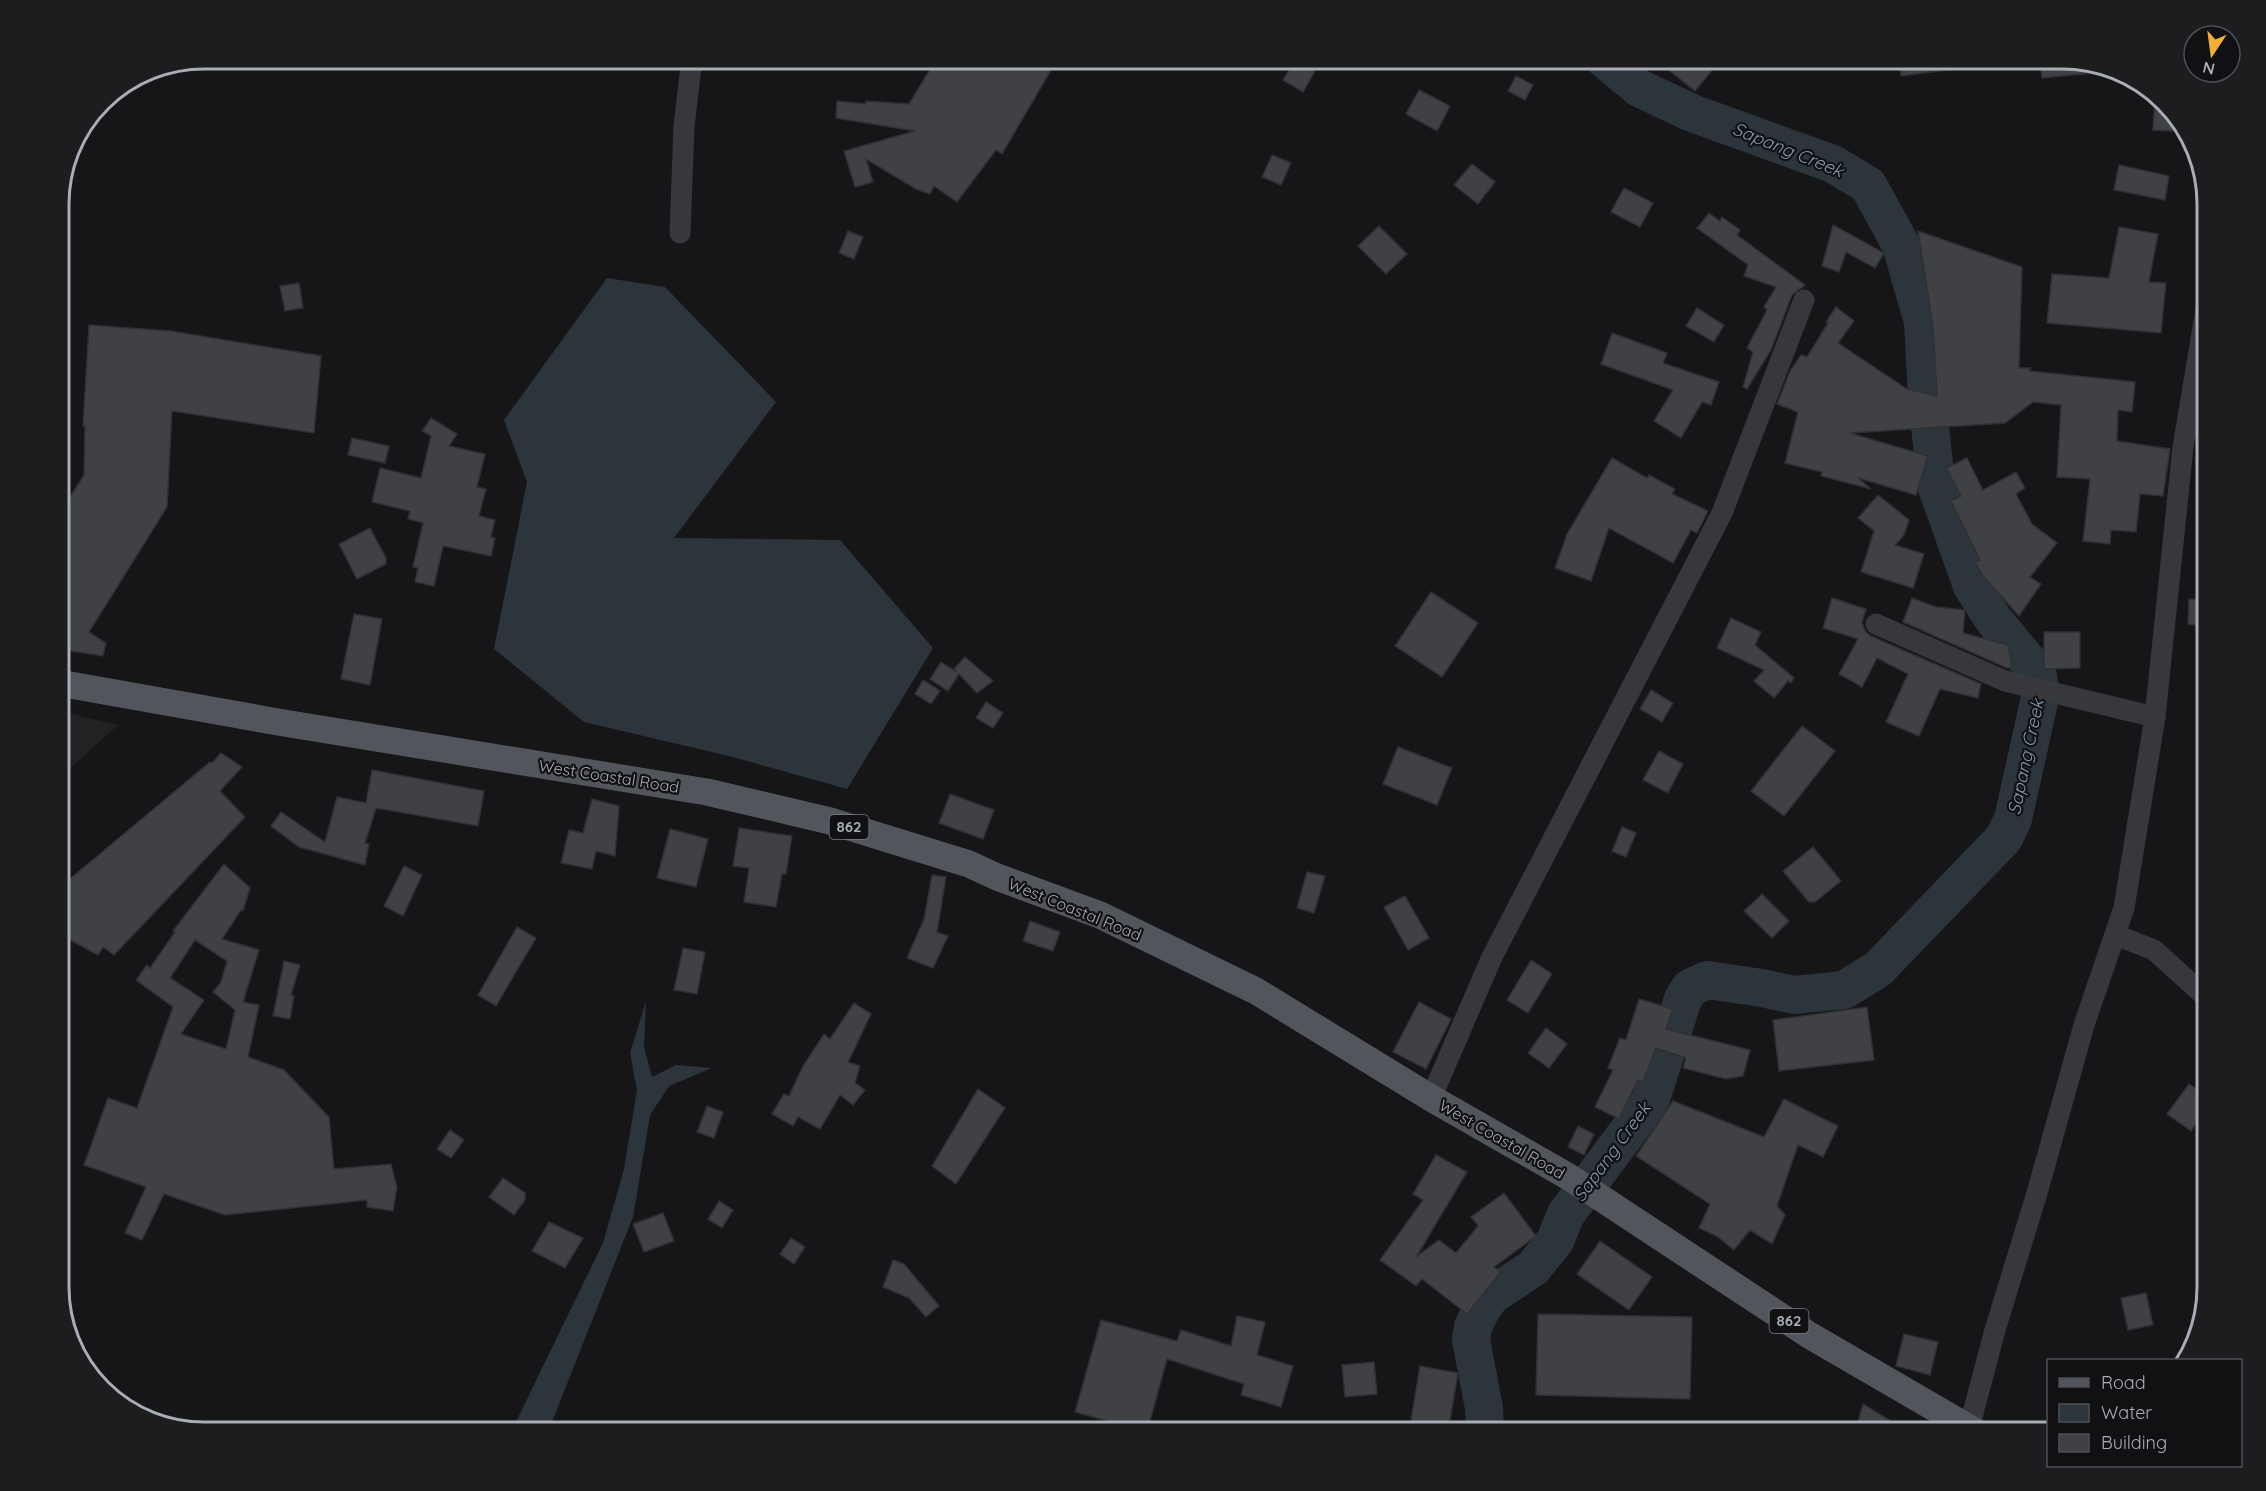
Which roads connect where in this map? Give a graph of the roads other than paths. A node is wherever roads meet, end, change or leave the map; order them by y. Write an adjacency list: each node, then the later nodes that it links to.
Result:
1 (691, 69): 2 (street)
2 (680, 232)
3 (1804, 300): 10 (street)
4 (2197, 366): 7 (street)
5 (1876, 624): 7 (street)
6 (69, 685): 10 (main road, West Coastal Road / 862)
7 (2155, 717): 8 (street)
8 (2116, 934): 9 (street); 12 (street)
9 (2197, 988)
10 (1431, 1098): 11 (main road, West Coastal Road / 862)
11 (1956, 1422)
12 (1973, 1422)

